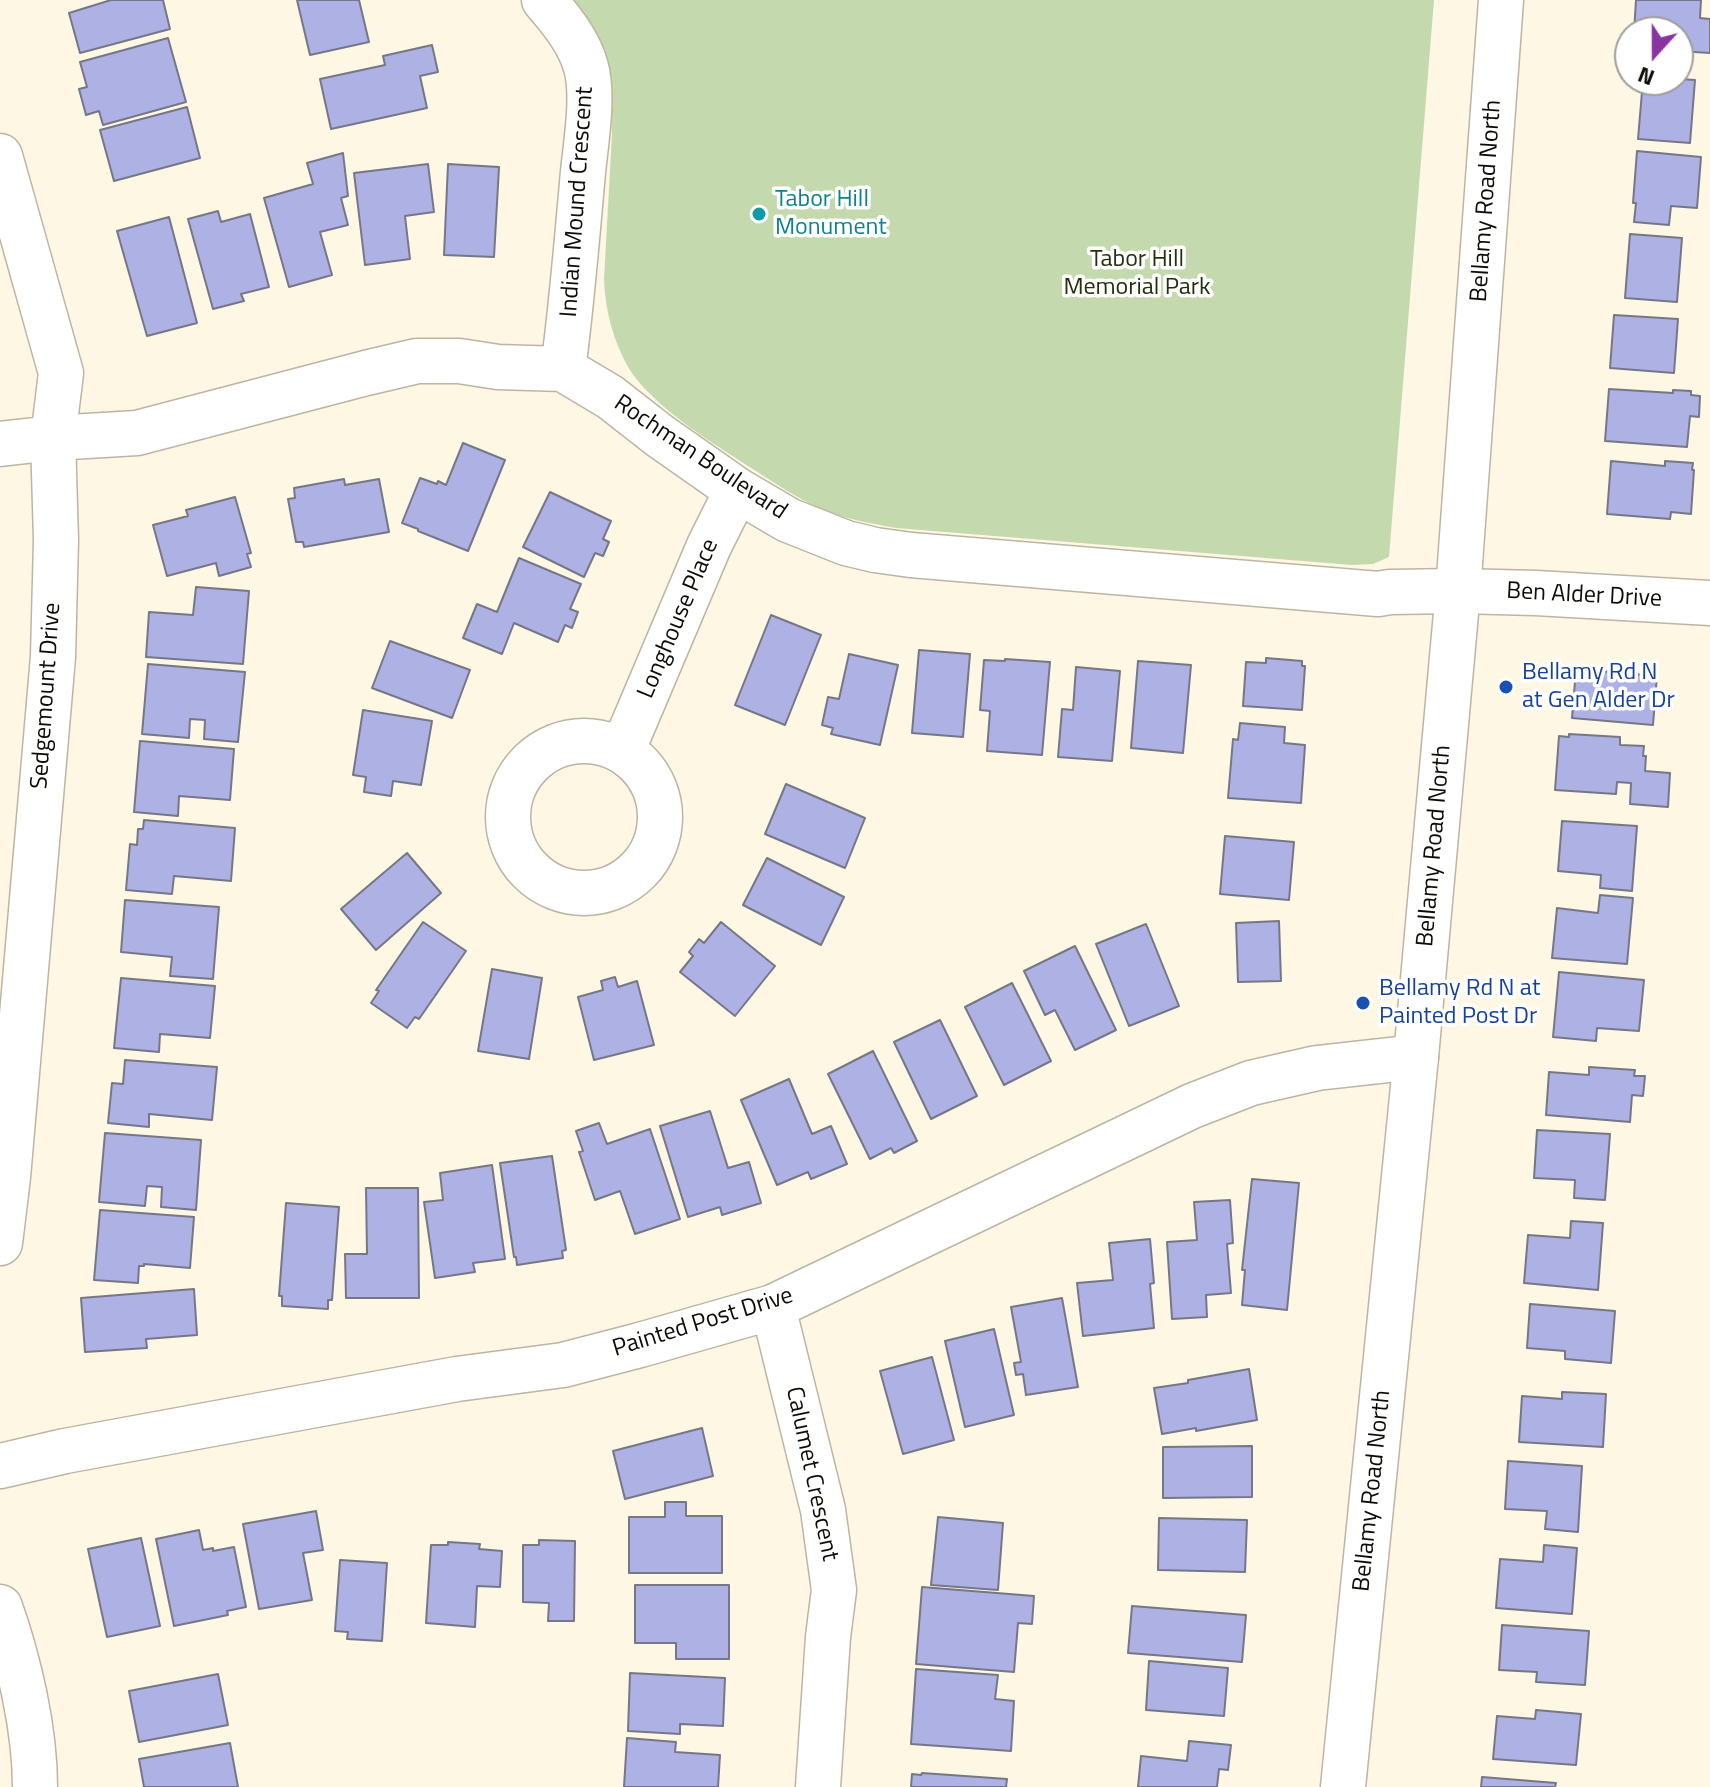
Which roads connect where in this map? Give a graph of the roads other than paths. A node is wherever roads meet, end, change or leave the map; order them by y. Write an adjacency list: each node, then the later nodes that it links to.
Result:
1 (544, 0): 4 (street, Indian Mound Crescent)
2 (1501, 0): 8 (street, Bellamy Road North)
3 (0, 156): 5 (street, Sedgemount Drive)
4 (563, 369): 5 (street, Rochman Boulevard); 7 (street, Rochman Boulevard)
5 (53, 438): 6 (street, Rochman Boulevard); 12 (street, Sedgemount Drive)
6 (0, 444)
7 (737, 490): 8 (street, Rochman Boulevard); 10 (street, Longhouse Place)
8 (1458, 591): 9 (street, Ben Alder Drive); 11 (street, Bellamy Road North)
9 (1710, 603)
10 (623, 749)
11 (1416, 1057): 13 (street, Painted Post Drive); 18 (street, Bellamy Road North)
12 (0, 1243)
13 (773, 1307): 14 (street, Painted Post Drive); 17 (street, Calumet Crescent)
14 (0, 1466)
15 (0, 1607): 16 (street)
16 (35, 1787)
17 (818, 1787)
18 (1343, 1787)

